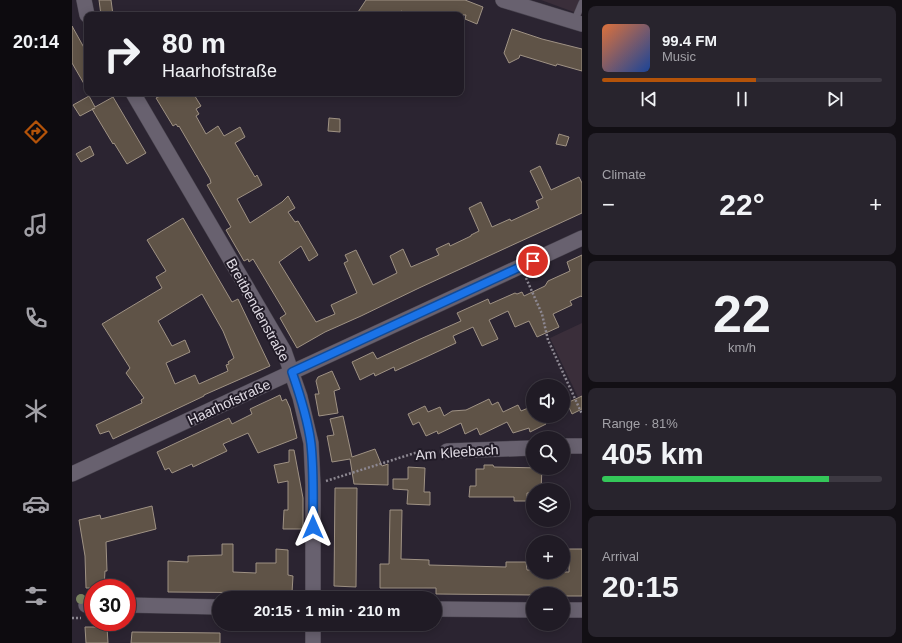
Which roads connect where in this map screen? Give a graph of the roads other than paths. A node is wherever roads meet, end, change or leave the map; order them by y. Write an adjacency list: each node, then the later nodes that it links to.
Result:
1 (84, 0): 4 (street)
2 (503, 0): 5 (street)
3 (582, 3): 5 (lane)
4 (86, 12)
5 (578, 23)
6 (134, 96): 8 (street, Breitbendenstraße)
7 (582, 238): 8 (street, Haarhofstraße)
8 (292, 372): 13 (street, Haarhofstraße); 14 (street, Breitbendenstraße)
9 (570, 446): 10 (street)
10 (582, 446)
11 (526, 448): 12 (street, Am Kleebach)
12 (447, 451)
13 (72, 474)
14 (313, 591)
15 (136, 606): 16 (street)
16 (212, 607)
17 (442, 609): 18 (street)
18 (526, 610)
19 (570, 610): 20 (street)
20 (582, 610)
21 (313, 631): 22 (street)
22 (313, 643)

